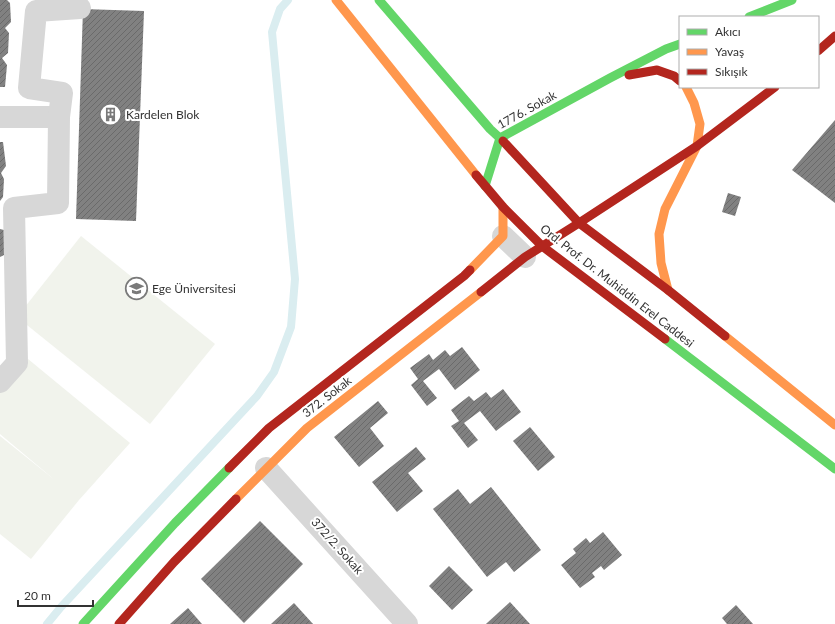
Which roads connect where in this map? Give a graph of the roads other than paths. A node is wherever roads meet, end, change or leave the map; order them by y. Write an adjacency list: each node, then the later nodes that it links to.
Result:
1 (336, 0): 17 (main road, Ord. Prof. Dr. Muhiddin Erel Caddesi)
2 (379, 0): 15 (main road)
3 (792, 0): 5 (main road)
4 (80, 8): 13 (street)
5 (752, 16)
6 (835, 36): 8 (main road)
7 (679, 44): 9 (main road, 1776. Sokak)
8 (819, 50)
9 (610, 78): 10 (main road, 1776. Sokak); 15 (main road, 1776. Sokak)
10 (679, 80)
11 (686, 88): 16 (main road)
12 (774, 88): 16 (main road)
13 (58, 116): 14 (street); 23 (street)
14 (0, 118)
15 (500, 138): 17 (main road, 1776. Sokak); 19 (main road)
16 (696, 146): 19 (main road); 22 (main road)
17 (485, 186): 18 (main road, Ord. Prof. Dr. Muhiddin Erel Caddesi)
18 (503, 208): 20 (main road); 21 (main road, Ord. Prof. Dr. Muhiddin Erel Caddesi)
19 (579, 223): 21 (main road, 372. Sokak); 22 (main road)
20 (503, 236): 21 (street); 27 (main road, 372. Sokak)
21 (534, 252): 25 (main road, 372. Sokak); 26 (main road, Ord. Prof. Dr. Muhiddin Erel Caddesi)
22 (668, 290): 24 (main road)
23 (0, 382)
24 (835, 425)
25 (266, 468): 28 (main road, 372. Sokak); 29 (street, 372/2. Sokak)
26 (835, 469)
27 (83, 624)
28 (119, 624)
29 (407, 624)

